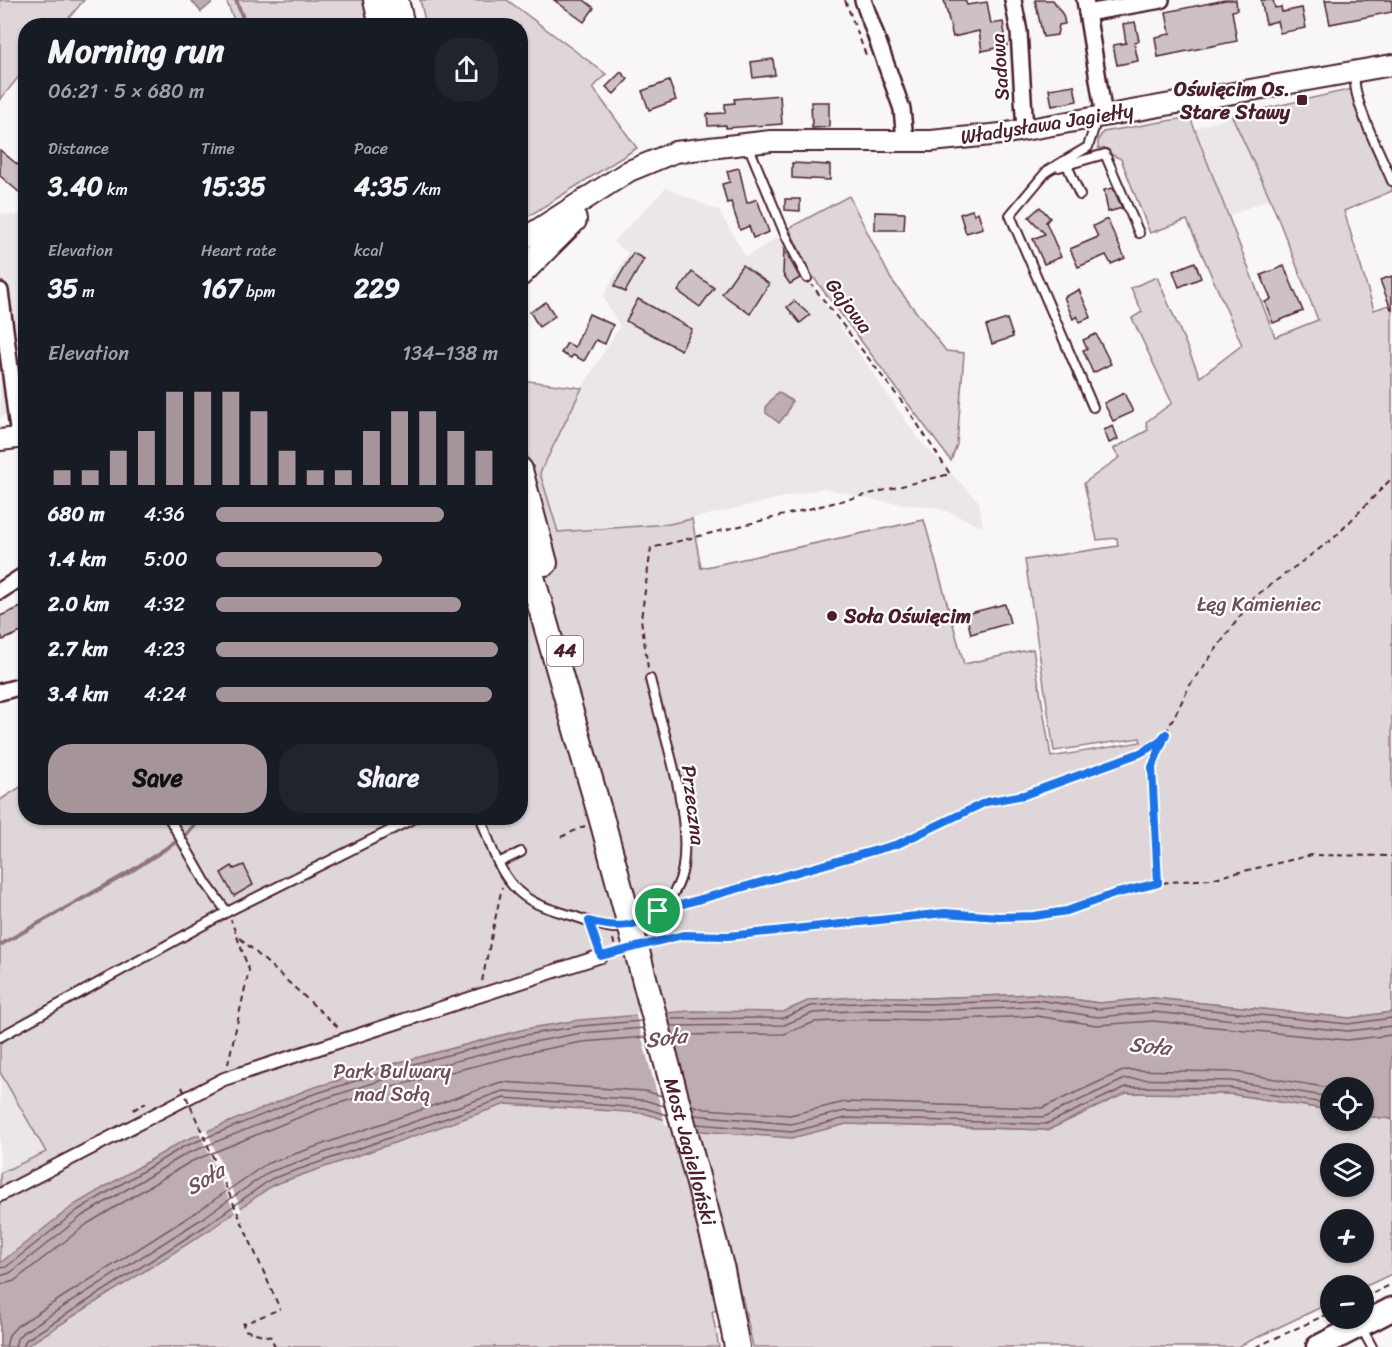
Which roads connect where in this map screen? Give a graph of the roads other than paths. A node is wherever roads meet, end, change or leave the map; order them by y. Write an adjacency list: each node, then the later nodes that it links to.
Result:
1 (376, 0): 7 (main road)
2 (396, 0): 8 (main road)
3 (863, 0): 13 (street)
4 (1013, 0): 12 (street, Sadowa)
5 (1161, 0): 6 (street)
6 (1086, 7): 11 (street)
7 (380, 18)
8 (400, 18)
9 (1392, 65): 10 (street, Władysława Jagiełły)
10 (1357, 71): 11 (street, Władysława Jagiełły); 20 (lane)
11 (1098, 117): 12 (street, Władysława Jagiełły); 15 (lane)
12 (1025, 131): 13 (street, Władysława Jagiełły)
13 (905, 140): 14 (street, Władysława Jagiełły)
14 (747, 142): 16 (street, Władysława Jagiełły); 27 (lane, Gajowa)
15 (1088, 147): 17 (lane); 19 (lane)
16 (698, 151): 22 (street, Władysława Jagiełły); 24 (street, Władysława Jagiełły)
17 (1086, 160): 18 (lane); 23 (lane)
18 (1067, 165): 19 (lane); 21 (lane)
19 (1047, 171): 29 (lane)
20 (1392, 181)
21 (1080, 195)
22 (574, 220): 25 (street, Władysława Jagiełły); 26 (main road)
23 (1139, 233)
24 (528, 236)
25 (528, 252)
26 (528, 266)
27 (807, 278)
28 (0, 291): 30 (street)
29 (1093, 407)
30 (15, 438)
31 (528, 500): 38 (main road, 44)
32 (528, 562): 38 (main road, 44)
33 (18, 579): 34 (street)
34 (0, 591)
35 (650, 679): 43 (lane, Przeczna)
36 (18, 688): 37 (street)
37 (0, 692)
38 (580, 738): 52 (main road, Most Jagielloński / 44, bridge)
39 (173, 825): 44 (lane)
40 (401, 825): 44 (lane)
41 (484, 825): 43 (lane, Przeczna)
42 (521, 852): 43 (lane)
43 (498, 863)
44 (227, 912): 46 (lane)
45 (601, 956): 47 (street)
46 (0, 1037)
47 (0, 1195)
48 (1392, 1309): 49 (main road)
49 (1374, 1318)
50 (1352, 1329): 53 (main road)
51 (1362, 1329): 54 (lane)
52 (737, 1347)
53 (1318, 1347)
54 (1372, 1347)

